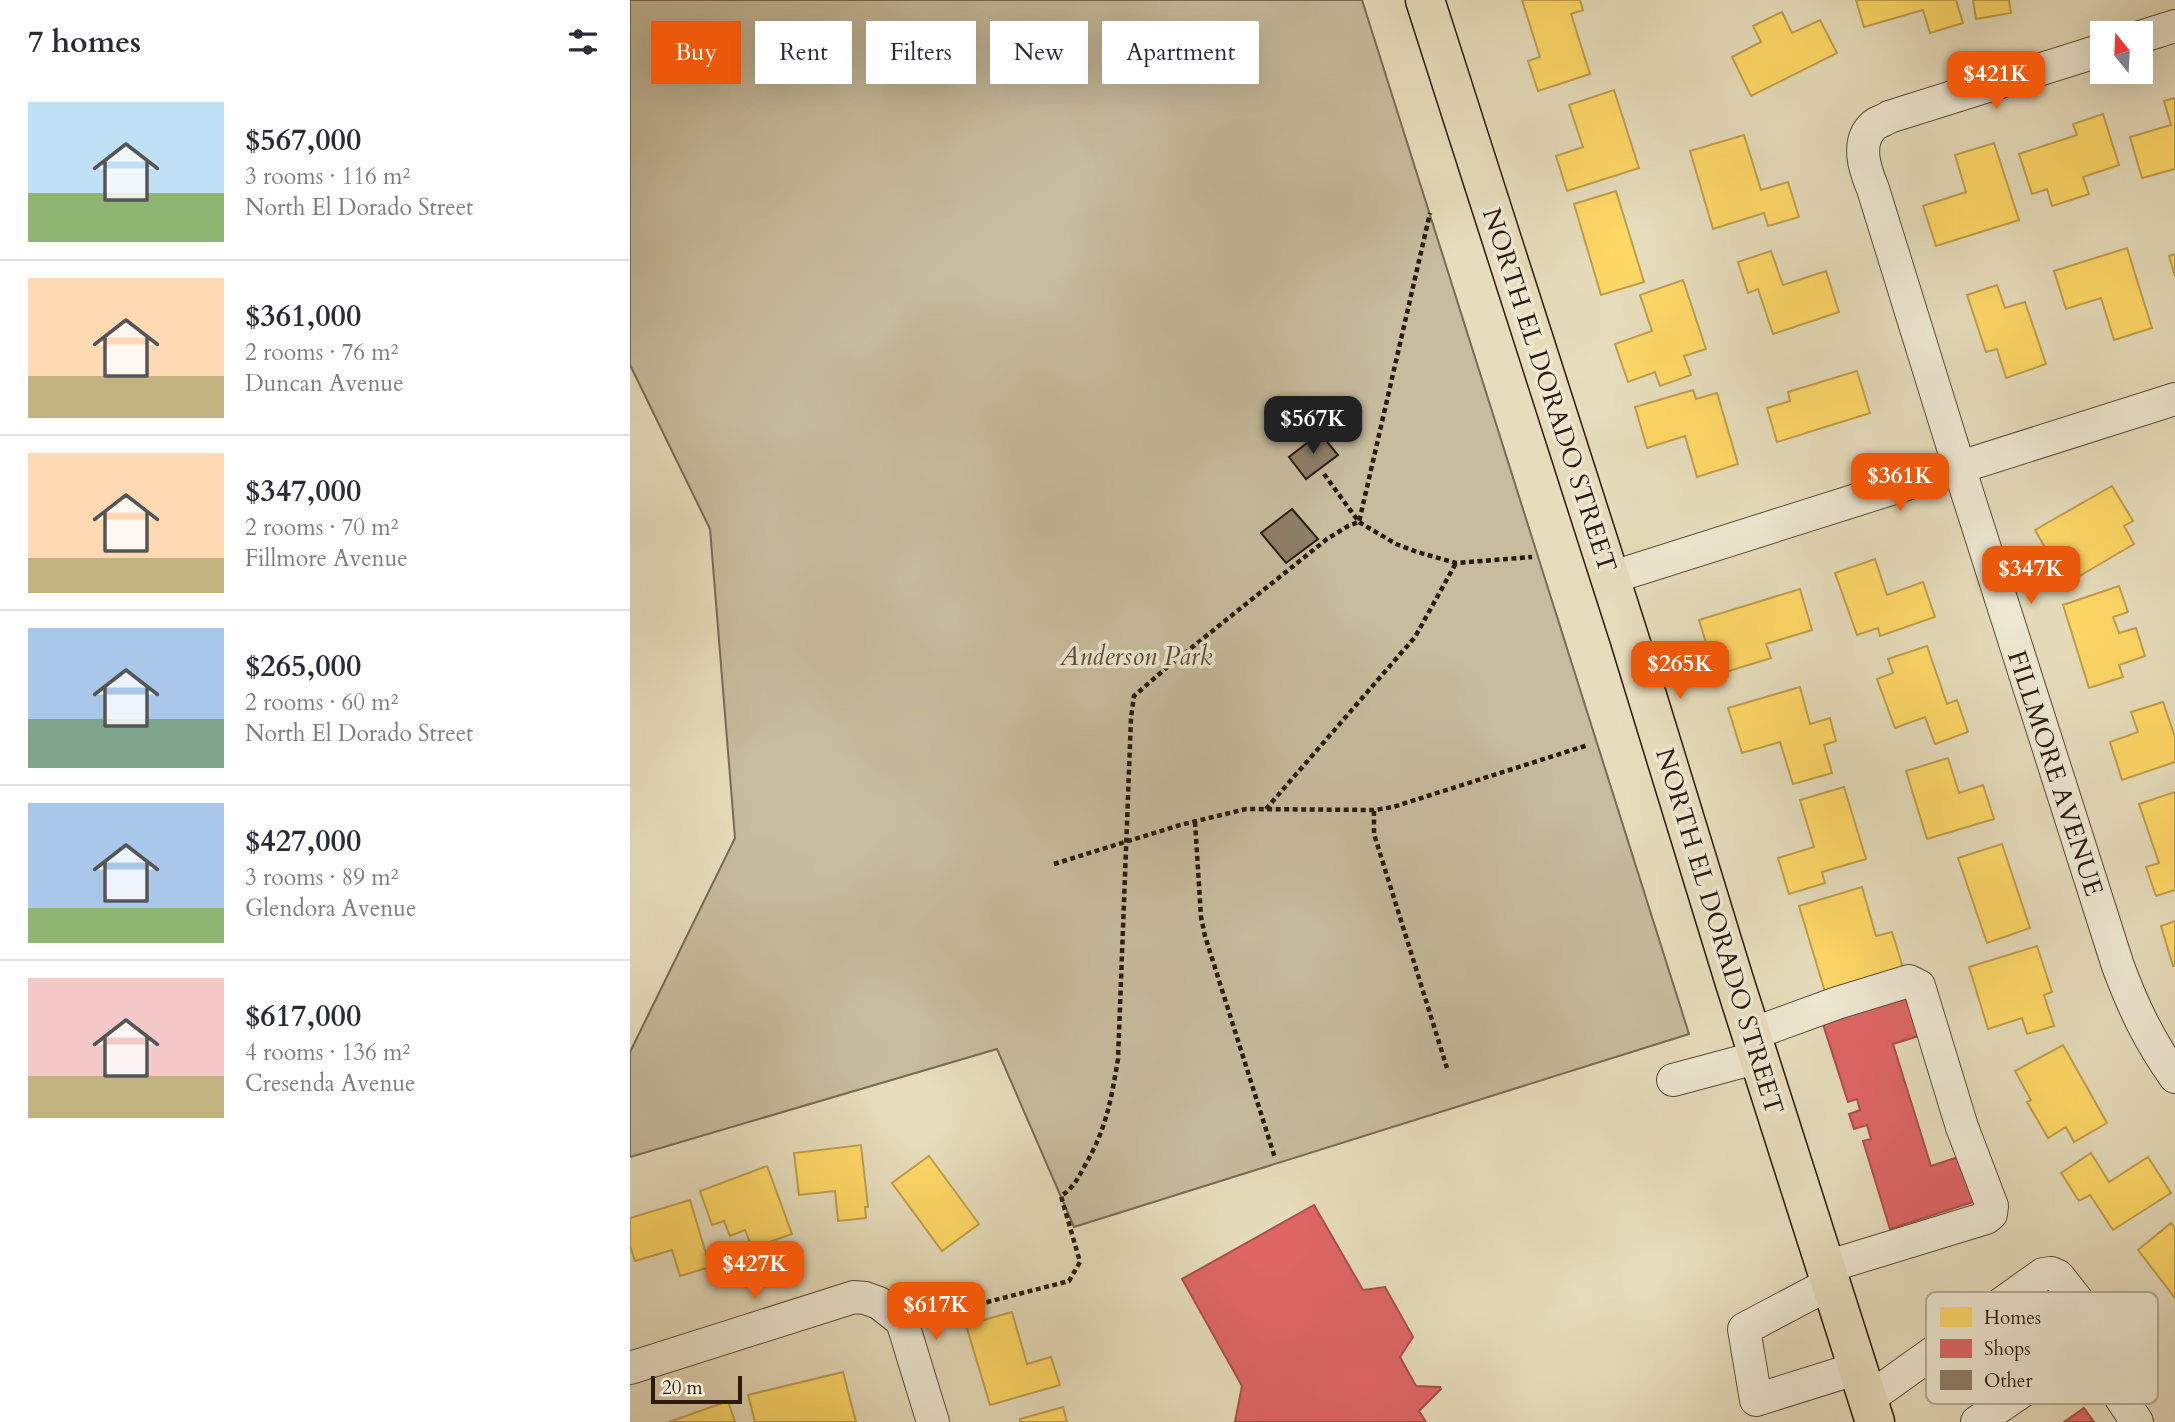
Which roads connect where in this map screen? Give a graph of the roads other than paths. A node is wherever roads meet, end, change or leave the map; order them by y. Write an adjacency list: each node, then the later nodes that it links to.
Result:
1 (1425, 0): 7 (main road, NORTH EL DORADO STREET)
2 (2175, 26): 3 (street)
3 (2153, 33)
4 (2090, 54): 6 (street, FILLMORE AVENUE)
5 (2175, 399): 6 (street)
6 (1959, 467): 7 (street); 9 (street, FILLMORE AVENUE)
7 (1610, 578): 8 (main road, NORTH EL DORADO STREET)
8 (1755, 1046): 10 (street); 11 (main road, NORTH EL DORADO STREET); 11 (street)
9 (2175, 1077)
10 (1673, 1080)
11 (1828, 1275): 16 (main road, NORTH EL DORADO STREET); 16 (street)
12 (2017, 1292): 13 (street)
13 (2071, 1292)
14 (1926, 1355): 16 (street)
15 (630, 1368): 19 (street)
16 (1867, 1396)
17 (2003, 1404): 20 (street)
18 (2125, 1404): 21 (street)
19 (933, 1422)
20 (1977, 1422)
21 (2137, 1422)

